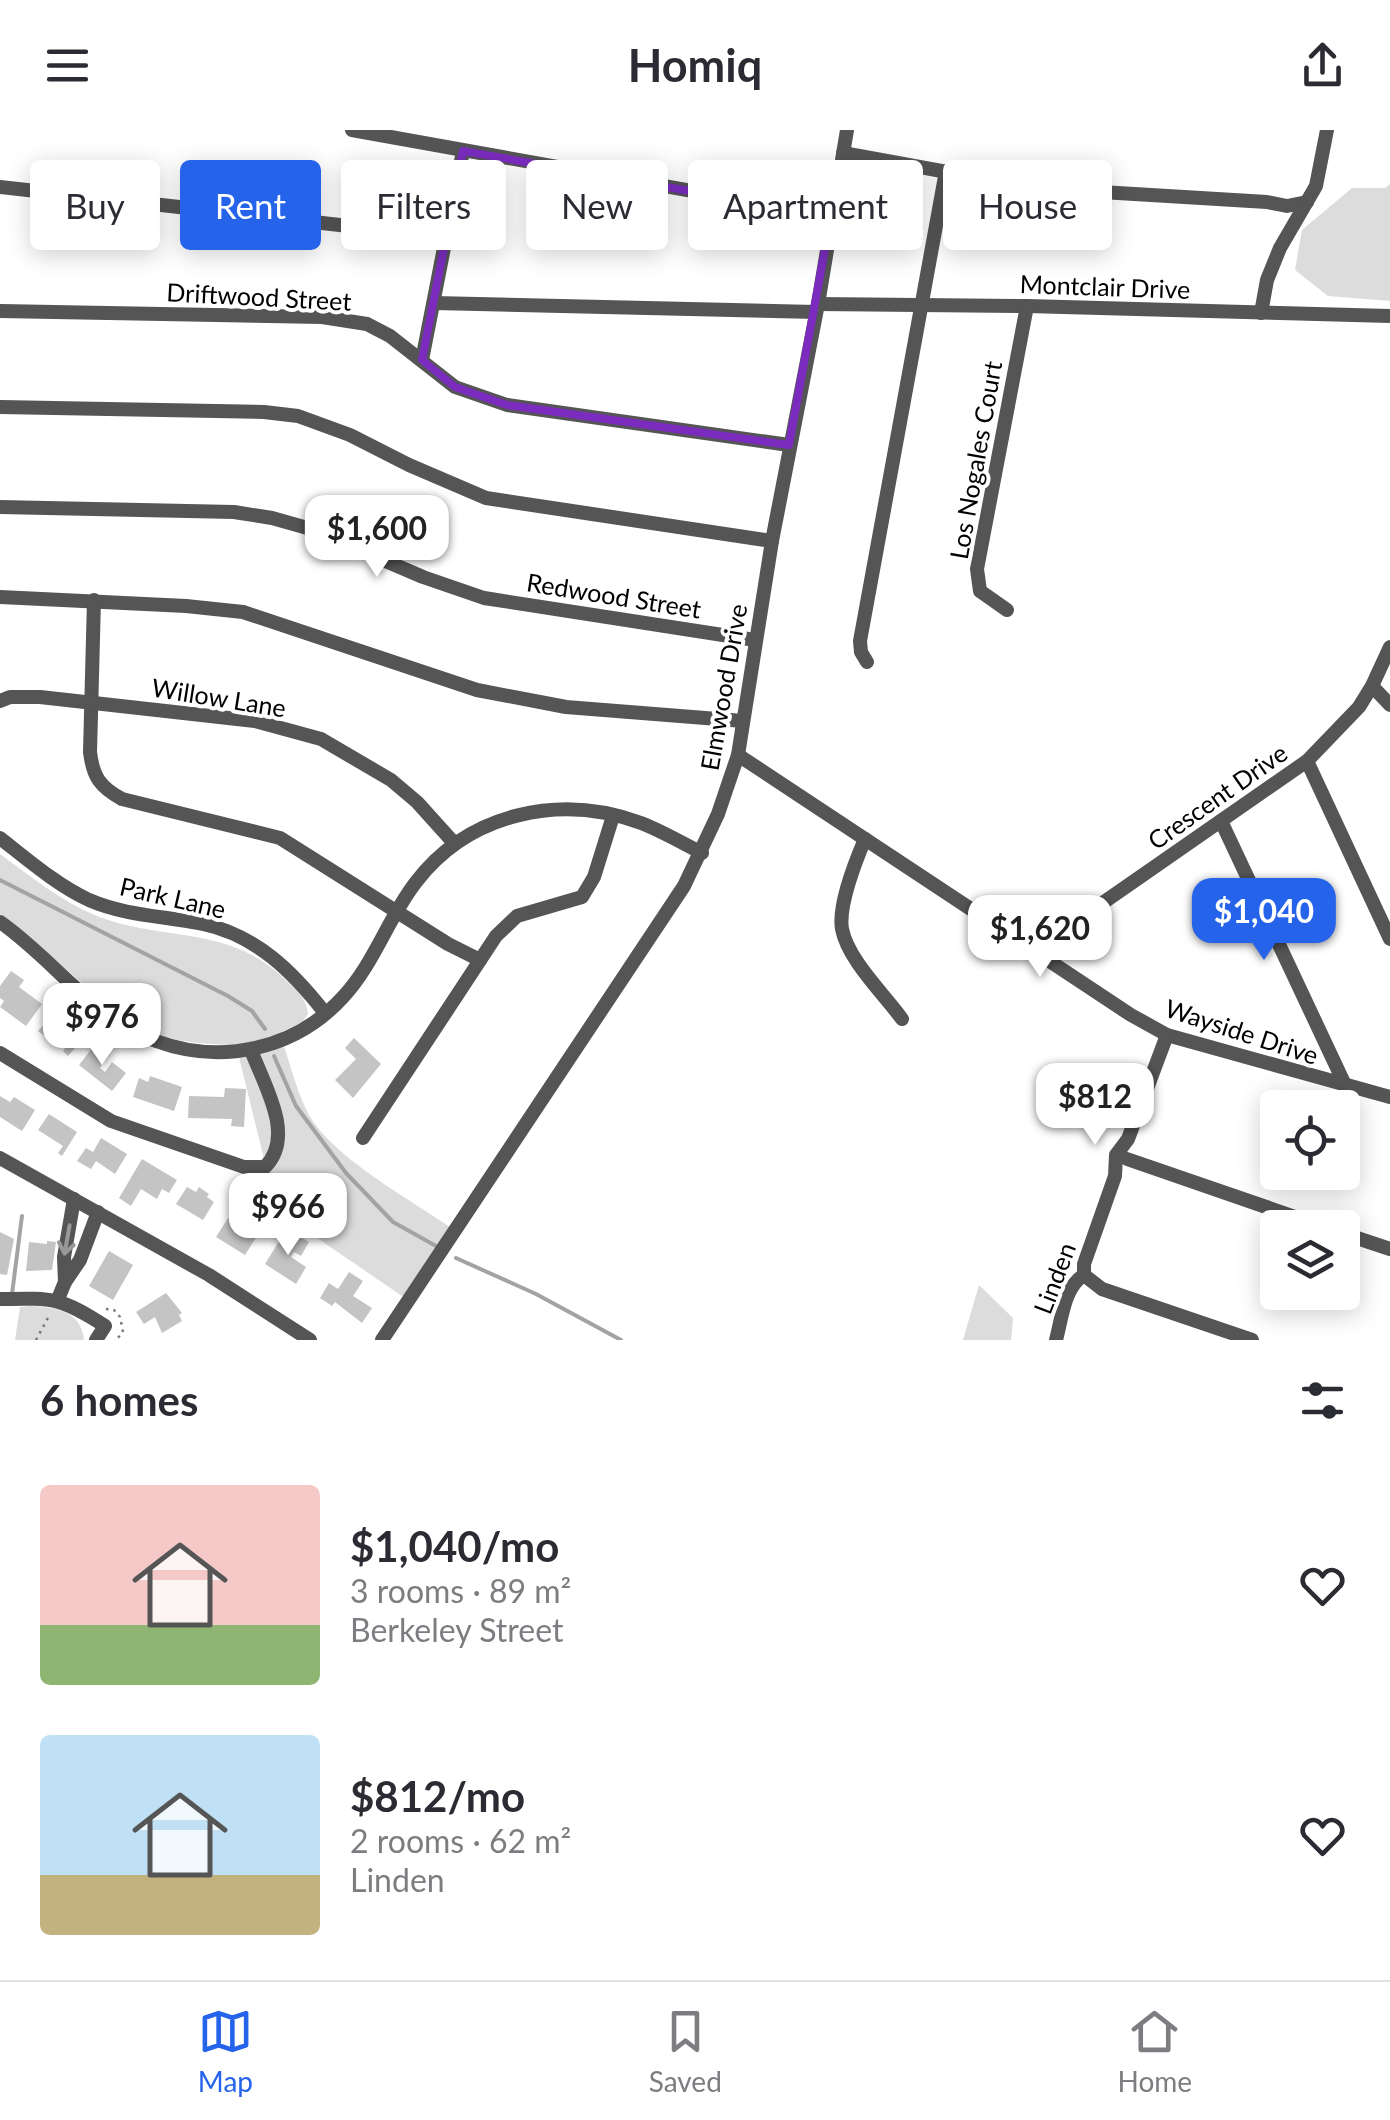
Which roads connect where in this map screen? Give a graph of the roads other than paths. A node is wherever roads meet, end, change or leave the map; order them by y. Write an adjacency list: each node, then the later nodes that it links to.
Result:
1 (352, 130): 4 (street)
2 (847, 130): 5 (street, Elmwood Drive)
3 (1327, 130): 13 (street)
4 (463, 150): 6 (street); 11 (street)
5 (843, 154): 7 (street, Elmwood Drive); 8 (street)
6 (461, 160)
7 (842, 160)
8 (943, 171)
9 (943, 186): 18 (street)
10 (0, 187): 14 (street)
11 (688, 190)
12 (1112, 193): 13 (street)
13 (1307, 202): 22 (street)
14 (341, 225)
15 (444, 250): 17 (street)
16 (826, 250): 20 (street, Elmwood Drive)
17 (434, 303): 20 (street, Montclair Drive); 24 (street)
18 (920, 305): 19 (street, Montclair Drive); 20 (street, Montclair Drive); 34 (street)
19 (1026, 306): 22 (street, Montclair Drive); 31 (street, Los Nogales Court)
20 (817, 308): 26 (street, Elmwood Drive)
21 (0, 311): 24 (street, Driftwood Street)
22 (1261, 312): 23 (street, Montclair Drive)
23 (1390, 316)
24 (422, 360): 26 (street, Driftwood Street)
25 (0, 407): 28 (street)
26 (789, 445): 28 (street, Elmwood Drive)
27 (0, 507): 32 (street, Redwood Street)
28 (772, 541): 32 (street, Elmwood Drive)
29 (0, 597): 30 (street)
30 (94, 600): 37 (street); 39 (street)
31 (1006, 610)
32 (755, 640): 39 (street, Elmwood Drive)
33 (1390, 646): 35 (street, Crescent Drive)
34 (867, 662)
35 (1372, 686): 38 (street); 41 (street, Crescent Drive)
36 (0, 701): 37 (street, Willow Lane)
37 (92, 702): 46 (street, Willow Lane); 48 (street)
38 (1390, 704)
39 (742, 722): 40 (street, Elmwood Drive)
40 (738, 755): 45 (street, Wayside Drive); 47 (street, Elmwood Drive)
41 (1307, 761): 43 (street, Crescent Drive); 50 (street)
42 (613, 816): 46 (street); 47 (street); 52 (street)
43 (1220, 821): 51 (street, Crescent Drive); 58 (street)
44 (0, 838): 53 (street, Park Lane)
45 (865, 839): 51 (street, Wayside Drive); 54 (street)
46 (454, 843): 48 (street)
47 (702, 852): 76 (street, Elmwood Drive)
48 (397, 909): 52 (street); 53 (street)
49 (0, 922): 56 (street)
50 (1390, 939)
51 (1035, 950): 55 (street, Wayside Drive)
52 (480, 960): 60 (street)
53 (325, 1013): 56 (street)
54 (902, 1020)
55 (1166, 1035): 58 (street, Wayside Drive); 61 (street, Linden)
56 (251, 1050): 57 (street)
57 (0, 1054)
58 (1346, 1087): 59 (street, Wayside Drive)
59 (1390, 1097)
60 (363, 1138)
61 (1128, 1139): 63 (street, Linden); 64 (street, Linden)
62 (0, 1158): 65 (street)
63 (1127, 1159): 64 (street, Linden); 66 (street)
64 (1114, 1176): 70 (street, Linden)
65 (74, 1200): 67 (street); 71 (street, one-way to 71)
66 (1275, 1210)
67 (98, 1212): 71 (street); 75 (street)
68 (1360, 1239): 69 (street)
69 (1390, 1249)
70 (1084, 1275): 77 (street, Linden); 78 (street)
71 (64, 1282): 73 (street)
72 (0, 1299): 73 (street)
73 (54, 1304): 74 (street)
74 (101, 1333)
75 (310, 1340)
76 (382, 1340)
77 (1056, 1340)
78 (1252, 1340)

